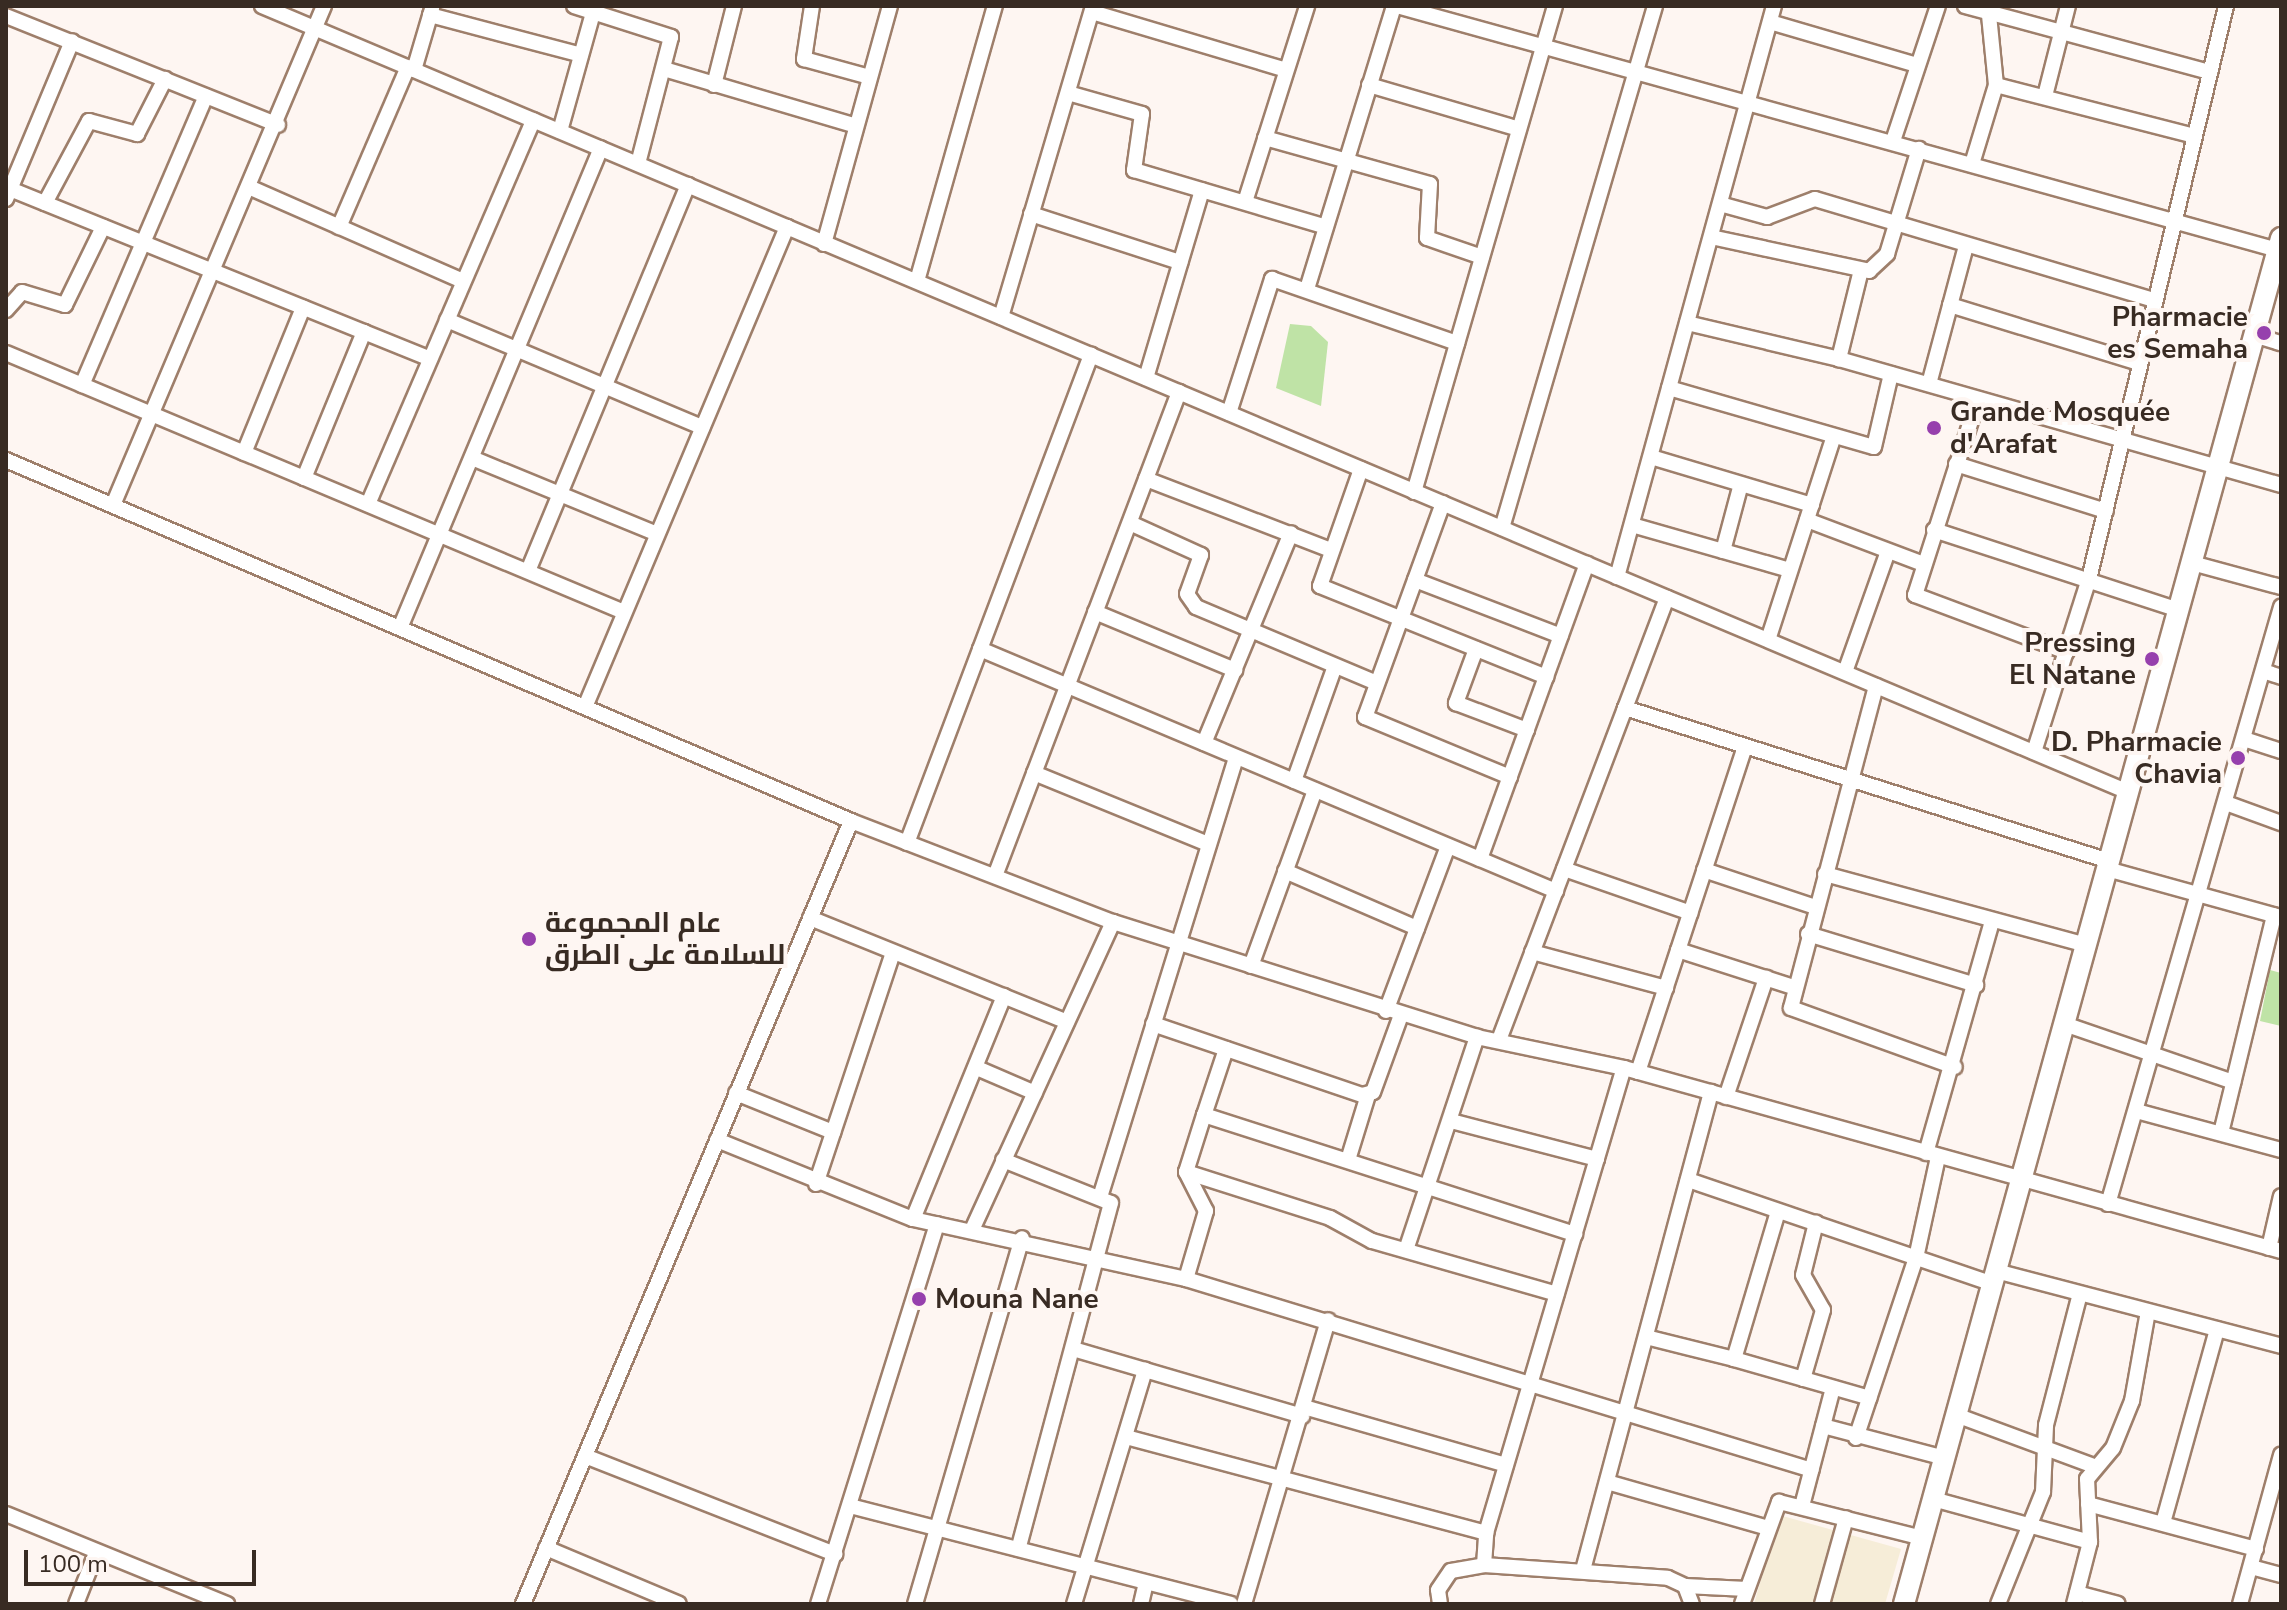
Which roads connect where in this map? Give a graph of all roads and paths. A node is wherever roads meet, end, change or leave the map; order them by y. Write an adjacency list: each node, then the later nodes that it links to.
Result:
1 (262, 6): 22 (street)
2 (324, 6): 22 (street)
3 (574, 6): 16 (street)
4 (734, 6): 35 (street)
5 (812, 6): 33 (street)
6 (890, 6): 33 (street)
7 (995, 6): 79 (street)
8 (1307, 6): 30 (street)
9 (1395, 6): 25 (street); 36 (street)
10 (1555, 6): 25 (street)
11 (1655, 6): 32 (street)
12 (1774, 6): 21 (street)
13 (1938, 6): 27 (street)
14 (2068, 6): 23 (street)
15 (2226, 6): 31 (street)
16 (594, 9): 26 (street); 29 (street)
17 (1092, 9): 30 (street); 38 (street)
18 (1979, 9): 23 (street); 37 (street)
19 (431, 11): 26 (street); 28 (street)
20 (6, 16): 24 (street)
21 (1770, 22): 27 (street); 41 (street)
22 (316, 29): 28 (street); 43 (street)
23 (2061, 34): 31 (street); 40 (street)
24 (72, 41): 34 (street); 58 (street)
25 (1543, 48): 32 (street); 45 (street)
26 (581, 55): 46 (street)
27 (1917, 65): 49 (street)
28 (411, 68): 42 (street); 66 (street)
29 (664, 69): 35 (street); 53 (street)
30 (1286, 70): 48 (street)
31 (2210, 72): 47 (street)
32 (1634, 74): 41 (street); 131 (street)
33 (870, 77): 44 (street)
34 (165, 79): 39 (street); 60 (street)
35 (714, 85): 44 (street)
36 (1369, 85): 45 (street); 52 (street)
37 (1996, 85): 40 (street); 54 (street)
38 (1068, 93): 57 (street); 62 (street)
39 (206, 96): 43 (street); 70 (street)
40 (2045, 96): 47 (street)
41 (1748, 100): 49 (street); 61 (street)
42 (533, 120): 46 (street); 78 (street)
43 (278, 125): 56 (street)
44 (856, 126): 71 (street)
45 (1519, 129): 74 (street)
46 (560, 131): 50 (street)
47 (2194, 136): 63 (street)
48 (1265, 138): 52 (street); 59 (street)
49 (1893, 141): 51 (street)
50 (601, 148): 53 (street); 92 (street)
51 (1919, 149): 54 (street); 64 (street)
52 (1347, 161): 68 (street); 74 (street)
53 (638, 164): 55 (street)
54 (1972, 164): 63 (street)
55 (688, 185): 67 (street); 102 (street)
56 (251, 188): 66 (street); 76 (street)
57 (1202, 190): 59 (street); 75 (street)
58 (8, 194): 60 (street)
59 (1245, 202): 68 (street)
60 (45, 203): 65 (street)
61 (1720, 204): 64 (street); 69 (street)
62 (1031, 214): 75 (street); 85 (street)
63 (2173, 221): 73 (street); 81 (street)
64 (1896, 225): 72 (street); 77 (street)
65 (103, 227): 70 (street); 84 (street)
66 (339, 227): 78 (street)
67 (787, 227): 71 (street); 108 (street)
68 (1326, 227): 80 (street)
69 (1711, 237): 77 (street); 87 (street)
70 (143, 243): 76 (street); 101 (street)
71 (824, 244): 79 (street)
72 (1966, 246): 81 (street); 82 (street)
73 (2279, 251): 89 (street)
74 (1482, 257): 90 (street)
75 (1180, 262): 99 (street)
76 (215, 271): 83 (street); 107 (street)
77 (1860, 274): 96 (street)
78 (463, 281): 86 (street)
79 (917, 281): 85 (street)
80 (1307, 289): 90 (street); 106 (street)
81 (2154, 300): 97 (street)
82 (1950, 305): 97 (street); 100 (street)
83 (303, 308): 88 (street); 111 (street)
84 (6, 310)
85 (1001, 317): 94 (street)
86 (447, 320): 92 (street); 95 (street)
87 (1687, 323): 96 (street); 103 (street)
88 (364, 332): 95 (street); 118 (street)
89 (2254, 335): 91 (street); 116 (street)
90 (1457, 343): 122 (street)
91 (2281, 343)
92 (517, 349): 102 (street); 113 (street)
93 (6, 353): 101 (street)
94 (1091, 355): 99 (street); 158 (street)
95 (430, 359): 125 (street)
96 (1839, 359): 98 (street)
97 (2138, 363): 110 (street)
98 (1891, 374): 100 (street); 109 (street)
99 (1146, 378): 104 (street)
100 (1929, 384): 105 (street)
101 (82, 385): 107 (street)
102 (605, 386): 108 (street); 123 (street)
103 (1669, 388): 109 (street); 112 (street)
104 (1179, 392): 106 (street); 119 (street)
105 (1978, 399): 110 (street); 115 (street)
106 (1229, 413): 117 (street)
107 (152, 414): 111 (street); 126 (street)
108 (702, 427): 134 (street)
109 (1834, 436): 128 (street)
110 (2122, 445): 116 (street); 127 (street)
111 (244, 453): 118 (street)
112 (1651, 457): 120 (street); 130 (street)
113 (472, 458): 123 (street); 135 (street)
114 (6, 460): 126 (street)
115 (1956, 464): 127 (street); 132 (street)
116 (2218, 466): 121 (street); 140 (street)
117 (1361, 469): 122 (street); 136 (street)
118 (304, 478): 125 (street)
119 (1146, 479): 129 (street); 133 (street)
120 (1741, 484): 128 (street); 137 (street)
121 (2281, 485)
122 (1414, 492): 124 (street)
123 (560, 494): 134 (street); 143 (street)
124 (1443, 503): 131 (street); 146 (street)
125 (368, 504): 135 (street)
126 (113, 505): 154 (street)
127 (2106, 511): 145 (street)
128 (1809, 512): 138 (street); 142 (street)
129 (1130, 523): 152 (street); 155 (street)
130 (1632, 525): 137 (street); 144 (street)
131 (1502, 528): 141 (street)
132 (1934, 530): 139 (street); 145 (street)
133 (1291, 533): 136 (street); 155 (street)
134 (657, 534): 151 (street)
135 (439, 535): 143 (street); 154 (street)
136 (1331, 550): 153 (street)
137 (1723, 551): 142 (street)
138 (1888, 551): 139 (street); 164 (street)
139 (1921, 563): 160 (street)
140 (2192, 563): 147 (street); 150 (street)
141 (1587, 564): 144 (street); 156 (street)
142 (1790, 570): 157 (street)
143 (528, 571): 151 (street)
144 (1617, 577): 148 (street)
145 (2089, 579): 150 (street); 160 (street)
146 (1415, 580): 153 (street); 156 (street)
147 (2281, 587)
148 (1667, 598): 157 (street); 171 (street)
149 (2281, 607): 163 (street)
150 (2179, 610): 184 (street)
151 (624, 612): 170 (street)
152 (1095, 612): 162 (street); 168 (street)
153 (1401, 619): 159 (street); 167 (street)
154 (400, 628): 170 (street)
155 (1250, 631): 161 (street); 162 (street)
156 (1561, 636): 165 (street)
157 (1768, 640): 164 (street)
158 (980, 649): 168 (street); 188 (street)
159 (1476, 649): 165 (street); 172 (street)
160 (2067, 652): 177 (street)
161 (1335, 666): 167 (street); 181 (street)
162 (1235, 670): 174 (street)
163 (2263, 671): 166 (street); 173 (street)
164 (1845, 672): 169 (street)
165 (1546, 677): 172 (street)
166 (2281, 677)
167 (1377, 683): 180 (street)
168 (1068, 686): 174 (street); 179 (street)
169 (1876, 686): 177 (street); 182 (street)
170 (585, 707): 186 (street)
171 (1625, 708): 175 (street); 193 (street)
172 (1527, 730): 180 (street)
173 (2244, 739): 176 (street); 185 (street)
174 (1204, 743): 178 (street)
175 (1744, 749): 182 (street); 194 (street)
176 (2281, 751)
177 (2034, 752): 184 (street)
178 (1236, 757): 181 (street); 189 (street)
179 (1034, 773): 189 (street); 197 (street)
180 (1510, 777): 191 (street)
181 (1294, 781): 183 (street)
182 (1850, 781): 192 (street); 196 (street)
183 (1315, 790): 190 (street); 195 (street)
184 (2128, 792): 192 (street)
185 (2226, 803): 187 (street); 199 (street)
186 (851, 821): 188 (street); 203 (street)
187 (2281, 823)
188 (907, 843): 197 (street)
189 (1208, 844): 208 (street)
190 (1448, 846): 191 (street); 206 (street)
191 (1480, 859): 198 (street)
192 (2108, 865): 199 (street); 209 (street)
193 (1564, 869): 198 (street); 201 (street)
194 (1704, 870): 200 (street); 201 (street)
195 (1285, 871): 206 (street); 213 (street)
196 (1825, 874): 200 (street); 204 (street)
197 (995, 876): 205 (street)
198 (1556, 891): 212 (street)
199 (2200, 895): 202 (street); 226 (street)
200 (1815, 907): 207 (street)
201 (1691, 913): 210 (street)
202 (2277, 916): 230 (street)
203 (810, 918): 211 (street); 231 (street)
204 (1992, 921): 209 (street); 215 (street)
205 (1113, 922): 208 (street); 220 (street)
206 (1417, 928): 219 (street)
207 (1808, 934): 215 (street); 216 (street)
208 (1176, 942): 213 (street); 221 (street)
209 (2086, 945): 222 (street)
210 (1678, 950): 214 (street); 217 (street)
211 (893, 952): 218 (street); 238 (street)
212 (1532, 952): 217 (street); 224 (street)
213 (1251, 966): 219 (street)
214 (1766, 978): 216 (street); 234 (street)
215 (1976, 985): 227 (street)
216 (1793, 987): 227 (street)
217 (1666, 988): 229 (street)
218 (1004, 996): 220 (street); 228 (street)
219 (1393, 1013): 223 (street); 233 (street)
220 (1067, 1022): 232 (street)
221 (1153, 1024): 225 (street); 251 (street)
222 (2064, 1024): 226 (street); 248 (street)
223 (1477, 1037): 224 (street); 237 (street)
224 (1499, 1040): 229 (street)
225 (1226, 1049): 233 (street); 236 (street)
226 (2156, 1054): 230 (street); 235 (street)
227 (1955, 1067): 242 (street)
228 (977, 1068): 232 (street); 255 (street)
229 (1631, 1070): 234 (street); 243 (street)
230 (2233, 1082): 239 (street)
231 (736, 1093): 238 (street); 240 (street)
232 (1035, 1093): 244 (street)
233 (1368, 1095): 245 (street)
234 (1719, 1095): 242 (street); 247 (street)
235 (2140, 1112): 239 (street); 253 (street)
236 (1204, 1115): 245 (street); 246 (street)
237 (1451, 1121): 243 (street); 250 (street)
238 (833, 1132): 249 (street)
239 (2221, 1133): 241 (street)
240 (717, 1140): 249 (street); 289 (street)
241 (2281, 1150)
242 (1932, 1155): 248 (street); 264 (street)
243 (1597, 1159): 259 (street)
244 (1003, 1160): 251 (street); 258 (street)
245 (1348, 1160): 250 (street)
246 (1186, 1172): 262 (street); 266 (street)
247 (1688, 1180): 254 (street); 272 (street)
248 (2021, 1181): 253 (street); 265 (street)
249 (816, 1184): 255 (street)
250 (1431, 1187): 259 (street); 262 (street)
251 (1101, 1194): 263 (street)
252 (2281, 1196): 261 (street)
253 (2108, 1204): 261 (street)
254 (1778, 1211): 256 (street); 275 (street)
255 (913, 1219): 257 (street)
256 (1816, 1223): 264 (street); 277 (street)
257 (937, 1224): 258 (street); 298 (street)
258 (972, 1230): 260 (street)
259 (1575, 1234): 267 (street)
260 (1022, 1238): 263 (street); 305 (street)
261 (2275, 1249)
262 (1406, 1250): 267 (street)
263 (1099, 1255): 266 (street); 274 (street)
264 (1916, 1258): 265 (street); 280 (street)
265 (1994, 1278): 268 (street); 283 (street)
266 (1186, 1279): 270 (street)
267 (1557, 1294): 278 (street)
268 (2080, 1294): 269 (street); 287 (street)
269 (2148, 1311): 271 (street); 292 (street)
270 (1328, 1320): 278 (street); 282 (street)
271 (2217, 1329): 273 (street); 302 (street)
272 (1646, 1337): 275 (street); 281 (street)
273 (2281, 1346)
274 (1073, 1349): 276 (street); 310 (street)
275 (1734, 1359): 277 (street)
276 (1145, 1370): 282 (street); 285 (street)
277 (1803, 1379): 279 (street)
278 (1531, 1382): 281 (street); 291 (street)
279 (1833, 1388): 280 (street); 284 (street)
280 (1870, 1398): 286 (street)
281 (1627, 1410): 293 (street); 295 (street)
282 (1303, 1412): 291 (street); 294 (street)
283 (1956, 1415): 287 (street); 290 (street)
284 (1823, 1426): 286 (street); 293 (street)
285 (1126, 1437): 294 (street); 316 (street)
286 (1856, 1438): 290 (street)
287 (2047, 1448): 292 (street); 303 (street)
288 (2281, 1455): 311 (street)
289 (585, 1456): 309 (street); 313 (street)
290 (1945, 1458): 296 (street)
291 (1506, 1465): 306 (street)
292 (2094, 1466): 297 (street)
293 (1812, 1470): 299 (street)
294 (1284, 1479): 306 (street); 332 (street)
295 (1607, 1482): 304 (street); 317 (street)
296 (1933, 1499): 303 (street); 307 (street)
297 (2088, 1504): 302 (street); 308 (street)
298 (850, 1506): 305 (street); 313 (street)
299 (1802, 1506): 301 (street); 304 (street)
300 (6, 1514): 312 (street)
301 (1846, 1518): 307 (street); 336 (street)
302 (2163, 1523): 311 (street)
303 (2028, 1525): 308 (street); 338 (street)
304 (1765, 1527): 321 (street)
305 (934, 1528): 310 (street); 328 (street)
306 (1486, 1533): 314 (street)
307 (1922, 1538): 337 (street)
308 (2090, 1542): 322 (street)
309 (546, 1548): 325 (street); 326 (street)
310 (1018, 1549): 316 (street)
311 (2256, 1549): 315 (street)
312 (96, 1553): 323 (street); 324 (street)
313 (835, 1554): 327 (street)
314 (1484, 1565): 317 (street); 333 (street)
315 (2251, 1567): 318 (street); 340 (street)
316 (1083, 1570): 319 (street); 329 (street)
317 (1583, 1570): 320 (street)
318 (2281, 1575)
319 (1145, 1586): 330 (street); 331 (street)
320 (1685, 1586): 321 (street); 334 (street)
321 (1747, 1589): 335 (street)
322 (2075, 1598): 339 (street)
323 (76, 1604)
324 (227, 1604)
325 (523, 1604)
326 (679, 1604)
327 (818, 1604)
328 (915, 1604)
329 (1074, 1604)
330 (1141, 1604)
331 (1231, 1604)
332 (1244, 1604)
333 (1440, 1604)
334 (1692, 1604)
335 (1742, 1604)
336 (1822, 1604)
337 (1904, 1604)
338 (1998, 1604)
339 (2118, 1604)
340 (2240, 1604)

